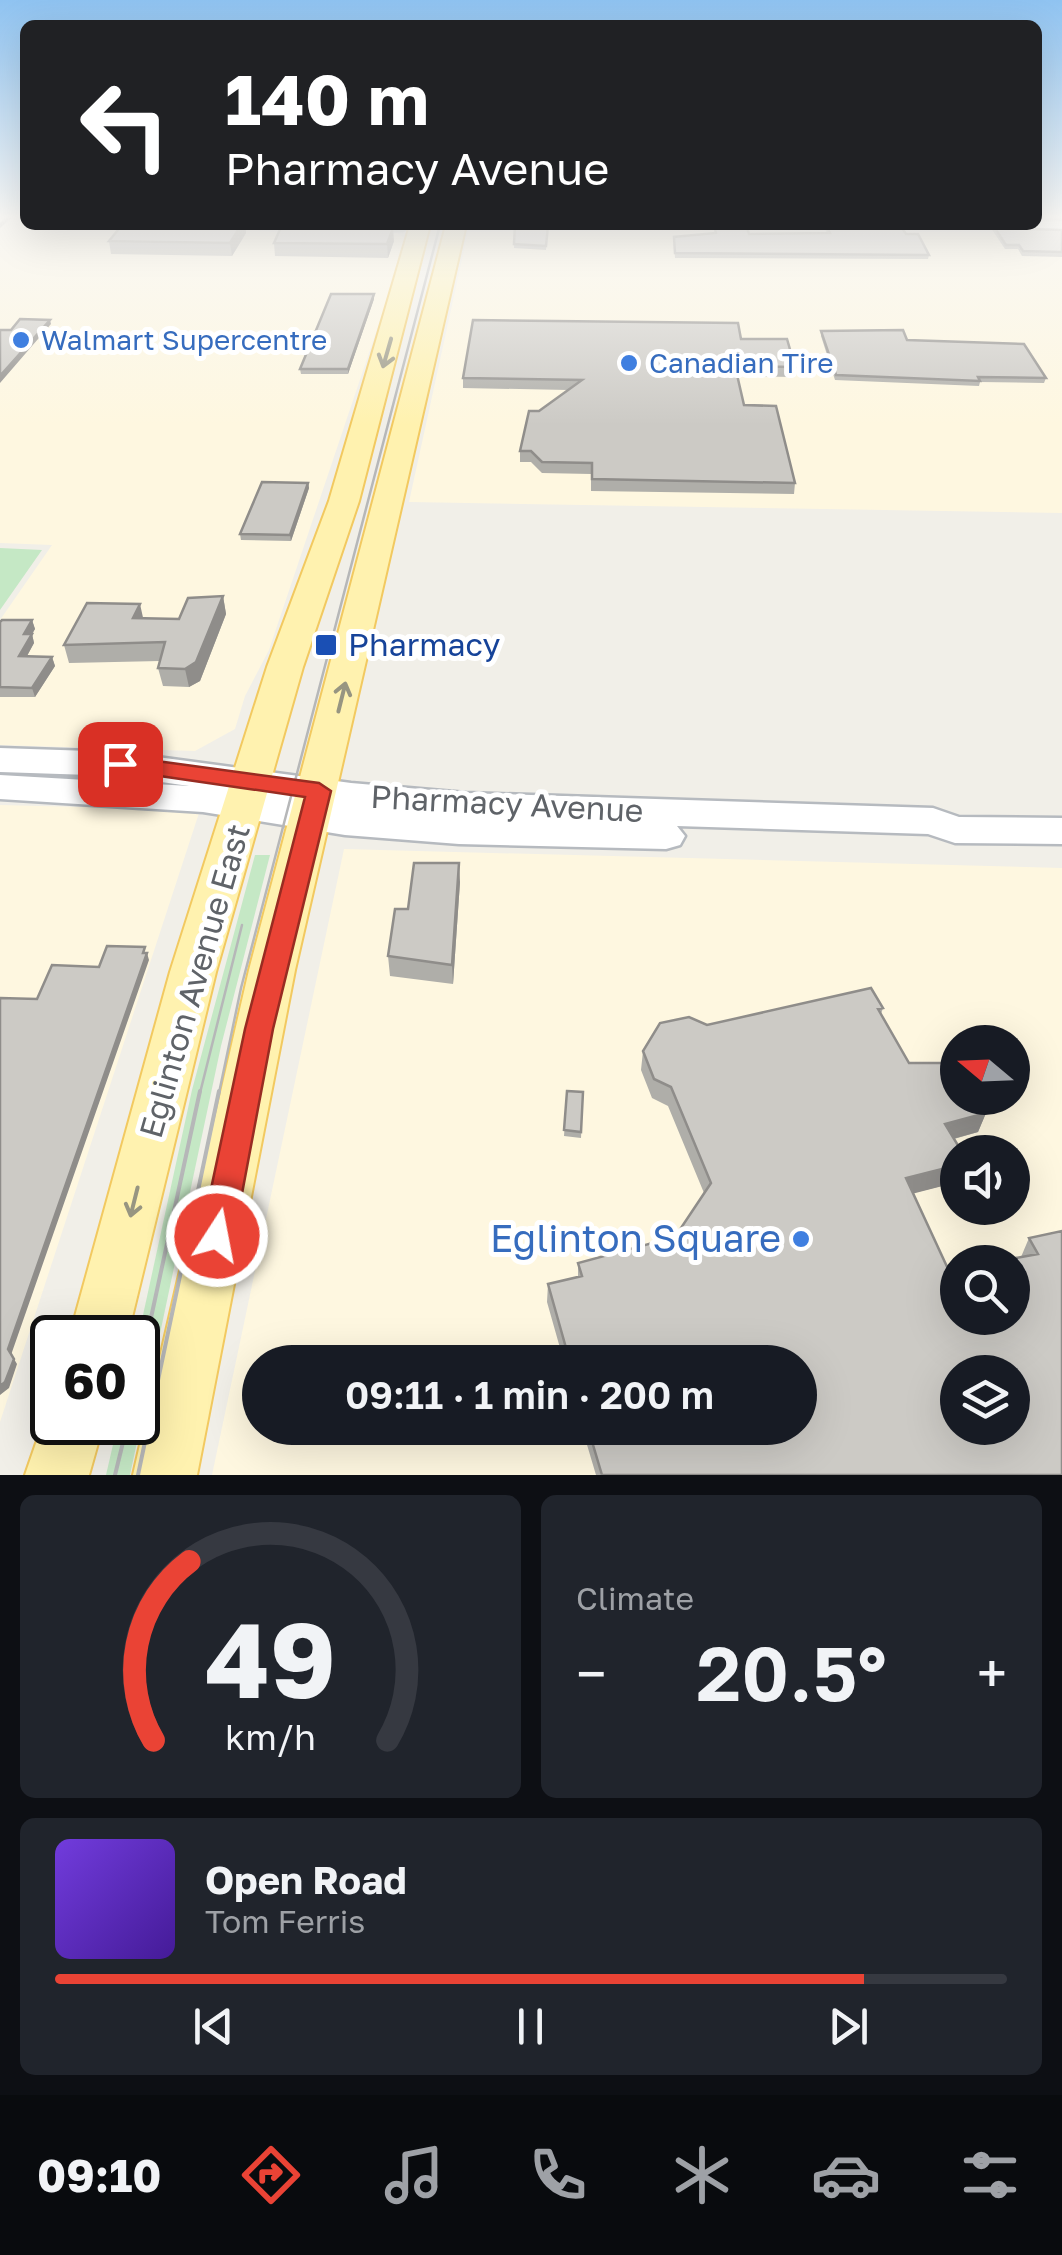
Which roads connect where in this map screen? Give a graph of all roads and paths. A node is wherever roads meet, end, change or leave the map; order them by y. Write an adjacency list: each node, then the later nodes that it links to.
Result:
1 (403, 287): 5 (main road, Eglinton Avenue East, one-way to 5)
2 (440, 287): 6 (main road, Eglinton Avenue East, one-way to 2)
3 (0, 760): 5 (street, Pharmacy Avenue)
4 (0, 786): 5 (street, Pharmacy Avenue)
5 (247, 793): 6 (street, Pharmacy Avenue); 8 (main road, Eglinton Avenue East, one-way to 8)
6 (315, 804): 7 (street, Pharmacy Avenue); 11 (main road, Eglinton Avenue East)
7 (1062, 831)
8 (104, 1315)
9 (66, 1445): 10 (main road)
10 (57, 1475)
11 (164, 1475)

